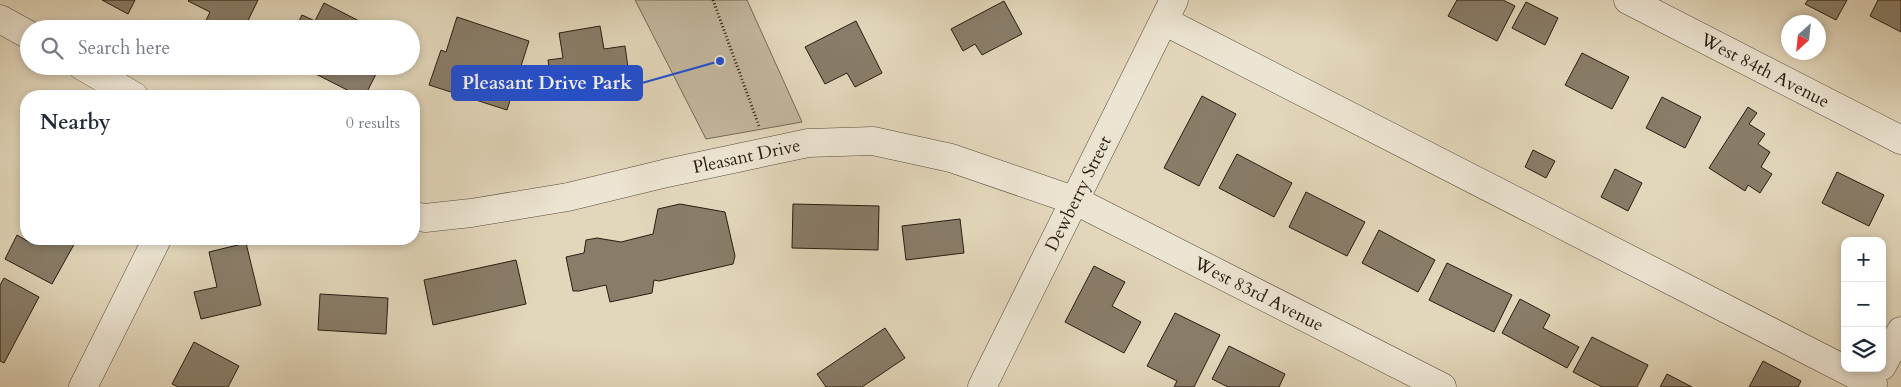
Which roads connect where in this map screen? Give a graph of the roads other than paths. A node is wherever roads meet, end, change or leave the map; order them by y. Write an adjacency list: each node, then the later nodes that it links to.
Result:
1 (1628, 0): 7 (street, West 84th Avenue)
2 (1169, 10): 8 (street, Dewberry Street); 12 (street)
3 (0, 19): 4 (street)
4 (20, 31)
5 (98, 75): 6 (street)
6 (124, 90)
7 (1901, 140)
8 (1076, 201): 9 (street, Pleasant Drive); 14 (street, Dewberry Street); 15 (street, West 83rd Avenue)
9 (420, 217)
10 (155, 245): 13 (street)
11 (1901, 332): 12 (street)
12 (1877, 376)
13 (83, 387)
14 (982, 387)
15 (1442, 387)

